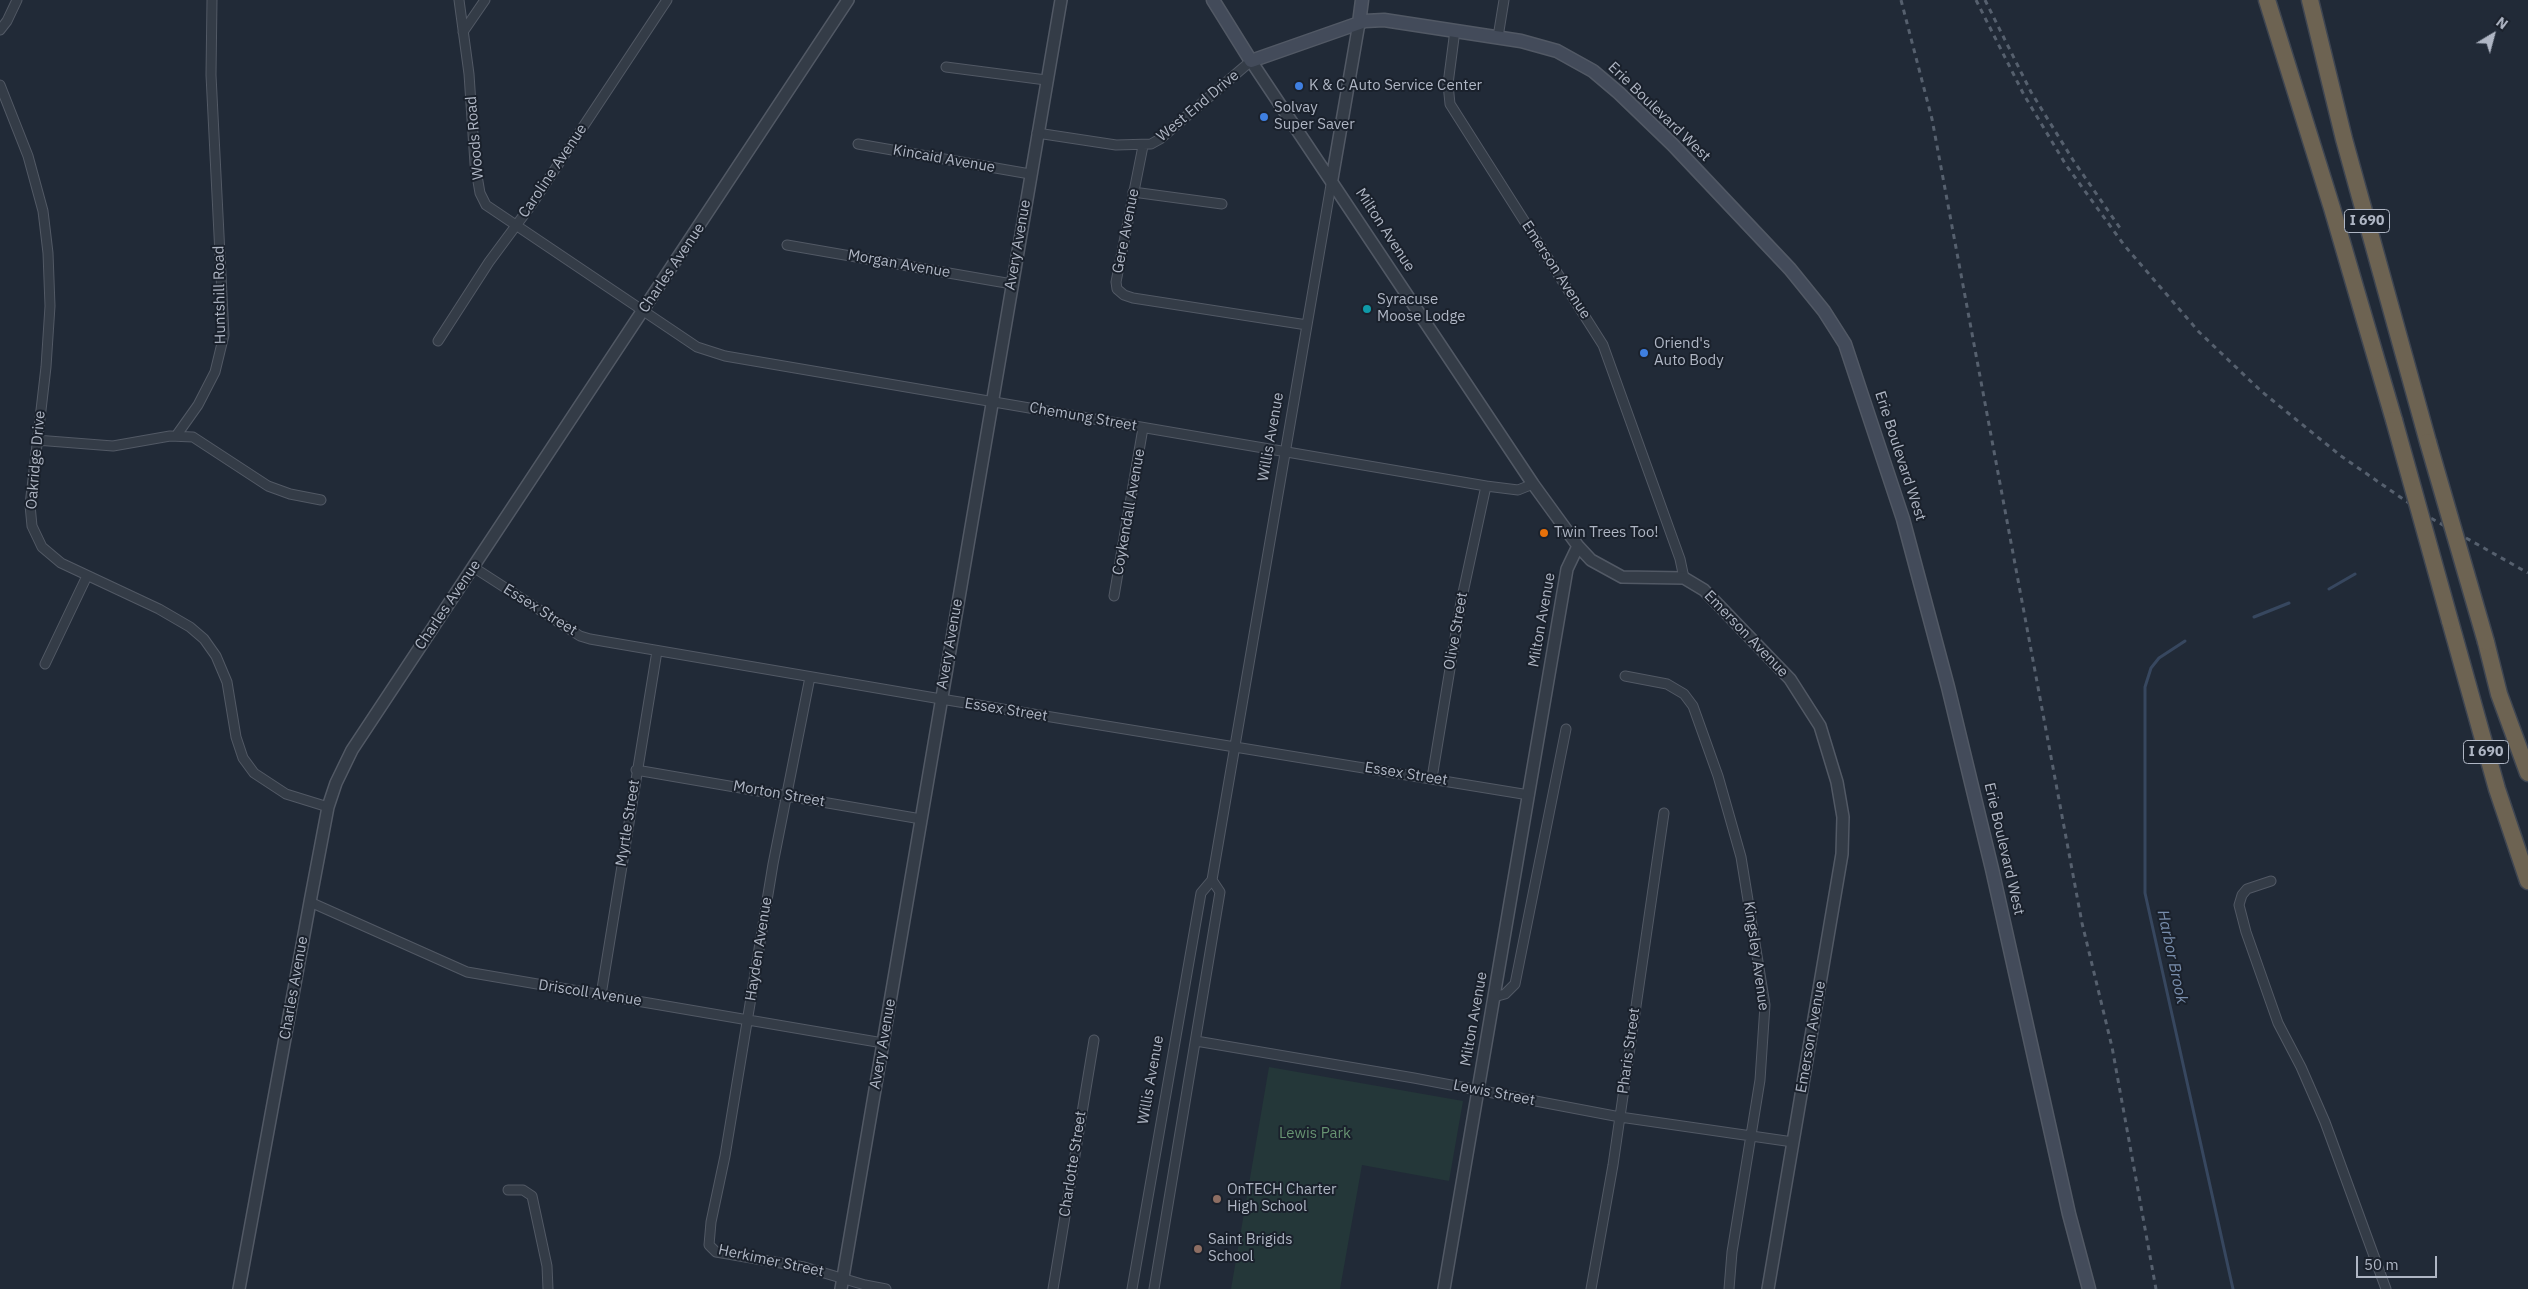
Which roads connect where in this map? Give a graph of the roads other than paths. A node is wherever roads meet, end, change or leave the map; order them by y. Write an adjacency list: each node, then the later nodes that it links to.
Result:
1 (17, 0): 15 (street)
2 (212, 0): 39 (street, Huntshill Road)
3 (459, 0): 17 (street, Woods Road)
4 (485, 0): 17 (street)
5 (667, 0): 31 (street, Caroline Avenue)
6 (848, 0): 34 (street, Charles Avenue)
7 (1061, 0): 22 (street, Avery Avenue)
8 (1213, 0): 20 (main road, Milton Avenue)
9 (1362, 0): 14 (main road, Willis Avenue)
10 (1504, 0): 18 (street)
11 (2259, 0): 19 (highway)
12 (2267, 0): 19 (highway, I 690)
13 (2310, 0): 58 (highway, I 690, bridge)
14 (1359, 23): 16 (main road, Erie Boulevard West); 20 (main road, Erie Boulevard West); 28 (street, Willis Avenue)
15 (0, 30)
16 (1455, 30): 18 (main road, Erie Boulevard West); 48 (street, Emerson Avenue)
17 (463, 32): 31 (street, Woods Road)
18 (1498, 38): 92 (main road, Erie Boulevard West)
19 (2284, 56): 67 (highway, I 690, bridge)
20 (1251, 61): 26 (street, West End Drive); 28 (street, Milton Avenue)
21 (946, 67): 22 (street)
22 (1046, 80): 24 (street, Avery Avenue)
23 (0, 85): 40 (street, Oakridge Drive)
24 (1037, 133): 26 (street); 27 (street, Avery Avenue)
25 (858, 144): 27 (street, Kincaid Avenue)
26 (1143, 146): 29 (street, Gere Avenue)
27 (1030, 174): 33 (street, Avery Avenue)
28 (1332, 179): 35 (street, Willis Avenue); 42 (street, Milton Avenue)
29 (1133, 192): 30 (street); 35 (street, Gere Avenue)
30 (1222, 204)
31 (515, 226): 34 (street, Woods Road); 36 (street, Caroline Avenue)
32 (787, 245): 33 (street, Morgan Avenue)
33 (1012, 284): 37 (street, Avery Avenue)
34 (644, 310): 37 (street, Chemung Street); 46 (street, Charles Avenue)
35 (1306, 325): 41 (street, Willis Avenue)
36 (438, 341)
37 (992, 401): 38 (street, Chemung Street); 54 (street, Avery Avenue)
38 (1143, 428): 41 (street, Chemung Street); 49 (street, Coykendall Avenue)
39 (176, 436): 40 (street); 44 (street)
40 (36, 440): 47 (street, Oakridge Drive)
41 (1285, 451): 43 (street, Chemung Street); 56 (street, Willis Avenue)
42 (1533, 484): 43 (street, Chemung Street); 45 (street, Milton Avenue)
43 (1486, 486): 59 (street, Olive Street)
44 (321, 500)
45 (1578, 546): 48 (street); 61 (street, Milton Avenue)
46 (473, 567): 50 (street, Essex Street); 62 (street, Charles Avenue)
47 (87, 576): 51 (street); 62 (street, Oakridge Drive)
48 (1684, 578): 78 (street, Emerson Avenue)
49 (1114, 596)
50 (656, 651): 53 (street, Essex Street); 57 (street, Myrtle Street)
51 (45, 664)
52 (1625, 676): 77 (street, Kingsley Avenue)
53 (810, 677): 54 (street, Essex Street); 60 (street, Hayden Avenue)
54 (941, 700): 56 (street, Essex Street); 64 (street, Avery Avenue)
55 (1566, 729): 70 (street)
56 (1235, 745): 59 (street, Essex Street); 65 (street, Willis Avenue)
57 (636, 770): 60 (street, Morton Street); 69 (street, Myrtle Street)
58 (2528, 773)
59 (1432, 778): 61 (street, Essex Street)
60 (786, 794): 64 (street, Morton Street); 71 (street, Hayden Avenue)
61 (1528, 794): 70 (street, Milton Avenue)
62 (328, 807): 68 (street, Charles Avenue)
63 (1664, 813): 76 (street, Pharis Street)
64 (921, 819): 74 (street, Avery Avenue)
65 (1212, 880): 73 (street, Willis Avenue); 86 (street, Willis Avenue)
66 (2271, 881): 93 (street)
67 (2528, 881)
68 (310, 902): 69 (street, Driscoll Avenue); 82 (street, Charles Avenue)
69 (601, 995): 71 (street, Driscoll Avenue)
70 (1494, 997): 75 (street, Milton Avenue)
71 (747, 1019): 74 (street, Driscoll Avenue); 80 (street, Hayden Avenue)
72 (1094, 1040): 85 (street, Charlotte Street)
73 (1196, 1041): 75 (street, Lewis Street); 87 (street, Willis Avenue)
74 (883, 1043): 81 (street, Avery Avenue)
75 (1478, 1090): 76 (street, Lewis Street); 88 (street, Milton Avenue)
76 (1620, 1117): 77 (street, Lewis Street); 89 (street, Pharis Street)
77 (1750, 1136): 78 (street, Lewis Street); 90 (street, Kingsley Avenue)
78 (1793, 1142): 91 (street, Emerson Avenue)
79 (508, 1190): 83 (street)
80 (711, 1222): 81 (street, Herkimer Street)
81 (842, 1284): 84 (street, Herkimer Street)
82 (239, 1289)
83 (548, 1289)
84 (886, 1289)
85 (1053, 1289)
86 (1132, 1289)
87 (1154, 1289)
88 (1444, 1289)
89 (1591, 1289)
90 (1729, 1289)
91 (1768, 1289)
92 (2088, 1289)
93 (2386, 1289)

